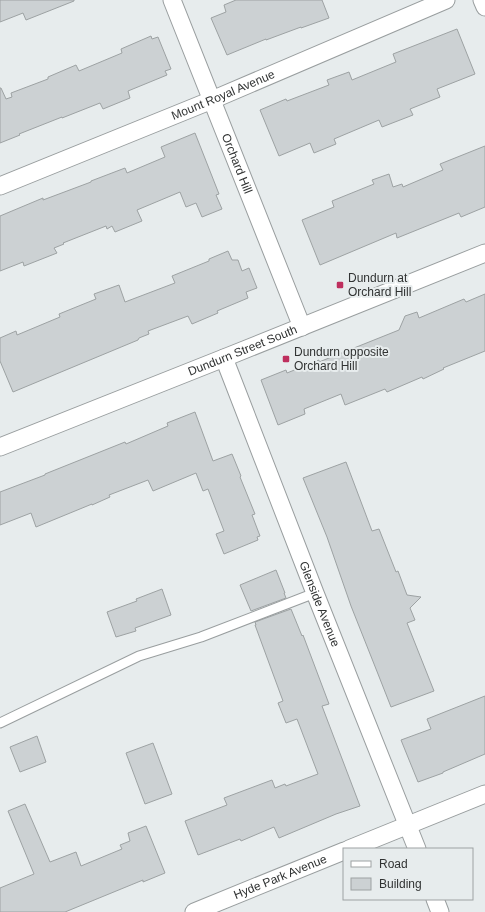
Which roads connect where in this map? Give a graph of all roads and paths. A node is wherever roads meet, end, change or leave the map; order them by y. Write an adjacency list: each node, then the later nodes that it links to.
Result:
1 (172, 0): 5 (street, Orchard Hill)
2 (446, 0): 5 (street, Mount Royal Avenue)
3 (482, 0): 4 (street)
4 (485, 7)
5 (212, 100): 6 (street, Mount Royal Avenue); 8 (street, Orchard Hill)
6 (0, 186)
7 (485, 253): 8 (street, Dundurn Street South)
8 (302, 327): 9 (street, Dundurn Street South)
9 (224, 358): 10 (street, Dundurn Street South); 11 (street, Glenside Avenue)
10 (0, 447)
11 (315, 593): 12 (lane); 14 (street, Glenside Avenue)
12 (0, 723)
13 (485, 794): 14 (street)
14 (408, 825): 15 (street); 16 (street, Glenside Avenue)
15 (351, 848)
16 (417, 848)
17 (343, 851): 19 (street, Hyde Park Avenue)
18 (435, 900): 20 (street)
19 (194, 912)
20 (440, 912)

